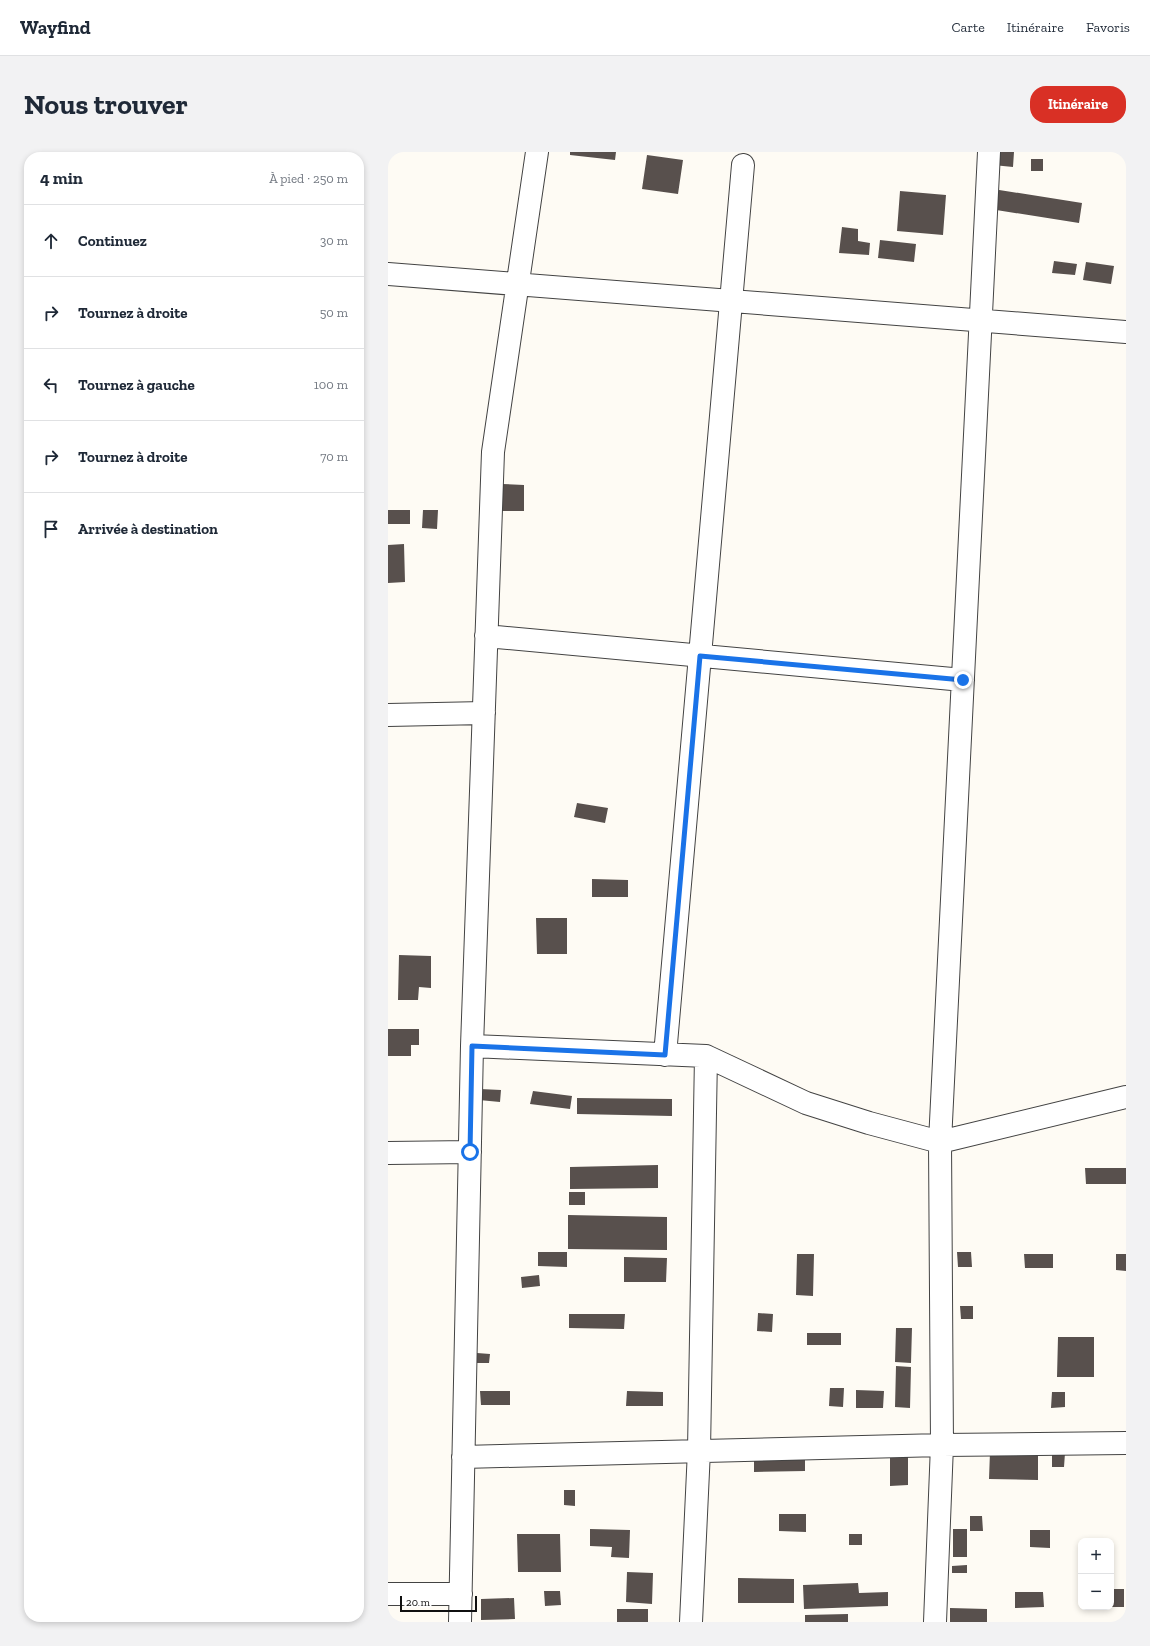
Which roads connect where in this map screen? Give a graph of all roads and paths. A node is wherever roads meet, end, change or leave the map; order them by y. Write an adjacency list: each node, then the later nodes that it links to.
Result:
1 (537, 152): 5 (street)
2 (989, 152): 7 (street)
3 (743, 165): 6 (street)
4 (388, 274): 5 (street)
5 (518, 284): 6 (street); 9 (street)
6 (731, 301): 7 (street); 10 (street)
7 (981, 321): 8 (street); 11 (street)
8 (1126, 332)
9 (486, 636): 10 (street); 12 (street)
10 (700, 656): 11 (street); 15 (street)
11 (963, 680): 18 (street)
12 (484, 713): 13 (street); 14 (street)
13 (388, 715)
14 (472, 1046): 15 (street); 20 (street)
15 (665, 1055): 16 (street)
16 (706, 1056): 18 (street); 23 (street)
17 (1126, 1097): 18 (street)
18 (940, 1142): 22 (street)
19 (388, 1152): 20 (street)
20 (470, 1152): 24 (street)
21 (1126, 1443): 22 (street)
22 (942, 1445): 23 (street); 29 (street)
23 (699, 1450): 24 (street); 28 (street)
24 (464, 1457): 26 (street)
25 (388, 1594): 26 (street)
26 (460, 1594): 27 (street)
27 (460, 1622)
28 (691, 1622)
29 (935, 1622)

